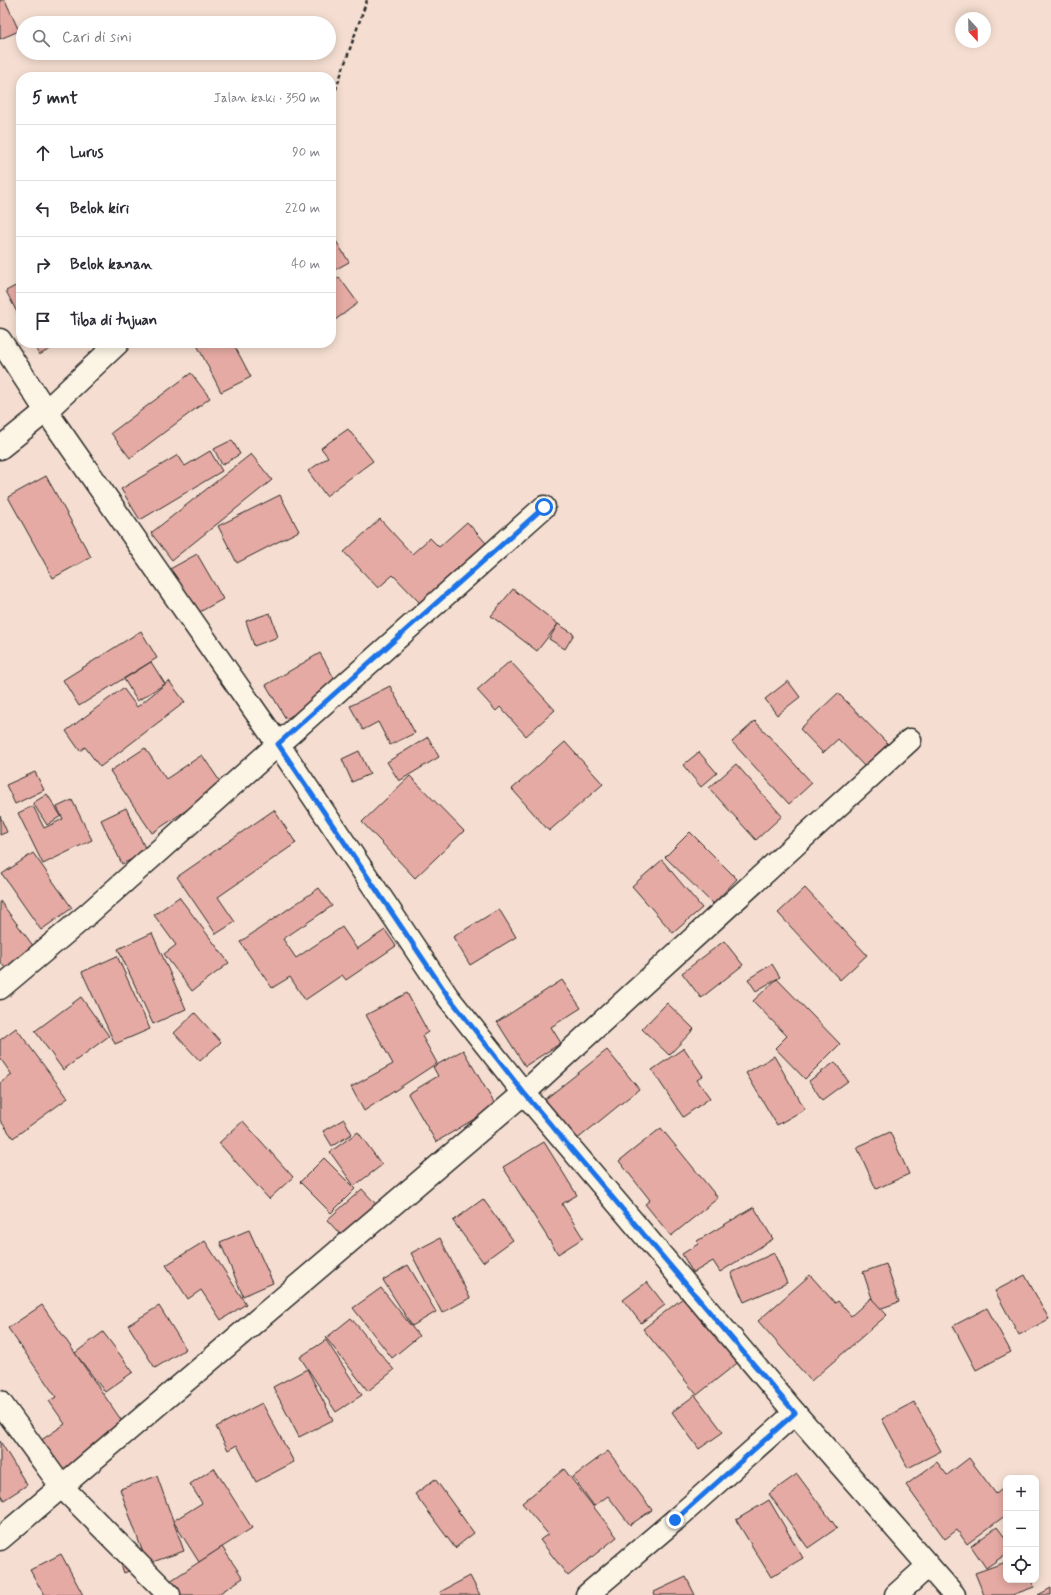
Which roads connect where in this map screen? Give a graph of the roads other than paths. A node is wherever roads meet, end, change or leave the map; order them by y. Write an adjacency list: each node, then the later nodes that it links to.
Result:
1 (0, 340): 3 (street)
2 (113, 348): 3 (street)
3 (46, 410): 4 (street); 7 (street)
4 (0, 448)
5 (544, 507): 7 (street)
6 (910, 740): 9 (street)
7 (278, 744): 8 (street); 9 (street)
8 (0, 988)
9 (524, 1093): 11 (street); 12 (street)
10 (0, 1402): 12 (street)
11 (795, 1413): 14 (street); 16 (street)
12 (61, 1486): 13 (street); 15 (street)
13 (0, 1539)
14 (928, 1566): 17 (street); 18 (street)
15 (169, 1595)
16 (587, 1595)
17 (896, 1595)
18 (954, 1595)

